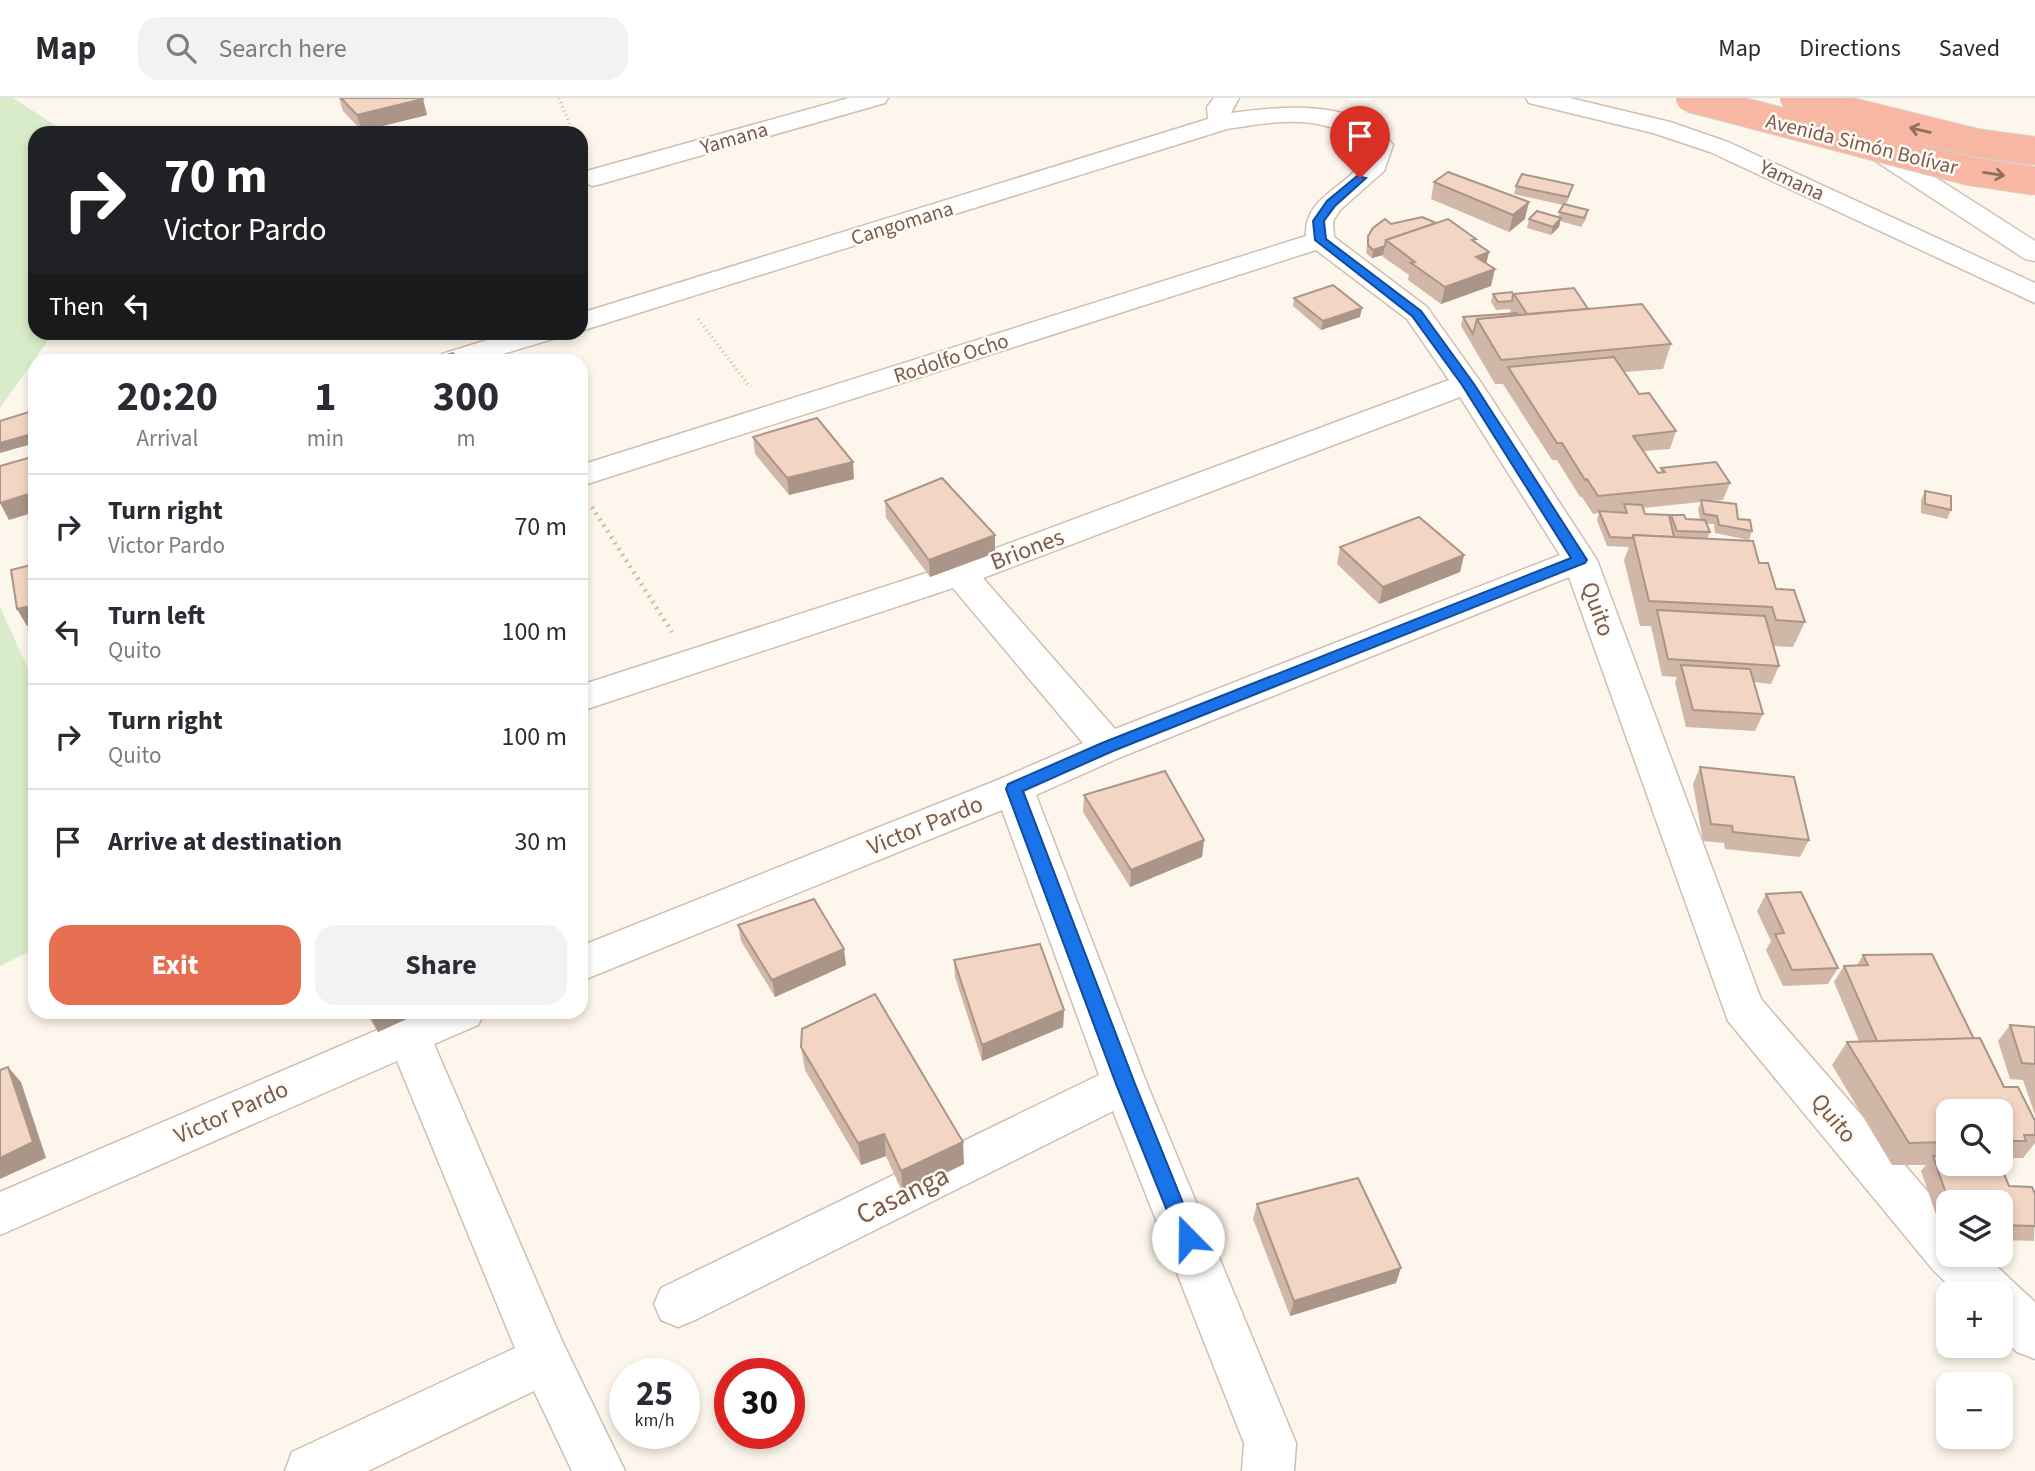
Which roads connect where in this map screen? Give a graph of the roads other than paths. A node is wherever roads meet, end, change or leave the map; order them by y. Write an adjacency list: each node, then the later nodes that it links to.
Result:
1 (876, 98): 7 (street, Yamana)
2 (1538, 98): 11 (street, Yamana)
3 (1690, 98): 8 (highway, Avenida Simón Bolívar, one-way to 8, bridge)
4 (1795, 98): 6 (highway, Avenida Simón Bolívar, one-way to 4, bridge); 10 (street)
5 (1225, 110): 9 (street); 12 (street, Cangomana)
6 (2035, 151)
7 (592, 178)
8 (2035, 181)
9 (1320, 240): 15 (street, Quito); 16 (street, Rodolfo Ocho)
10 (2035, 253)
11 (2035, 294)
12 (588, 320)
13 (520, 340): 14 (street)
14 (473, 354)
15 (1467, 384): 17 (street, Quito); 18 (street, Briones)
16 (588, 488)
17 (1580, 560): 20 (street, Victor Pardo); 27 (street, Quito)
18 (960, 574): 19 (street, Briones); 20 (street)
19 (588, 696)
20 (1108, 747): 21 (street, Victor Pardo)
21 (1014, 789): 22 (street, Victor Pardo); 25 (street)
22 (588, 961)
23 (446, 1019): 24 (street, Victor Pardo)
24 (408, 1034): 26 (street, Victor Pardo); 33 (street)
25 (1125, 1084): 30 (street, Casanga); 36 (street)
26 (0, 1214)
27 (1936, 1236)
28 (1964, 1267): 29 (street, Quito)
29 (1979, 1281)
30 (678, 1304)
31 (2013, 1314): 32 (street)
32 (2035, 1335)
33 (545, 1360): 34 (street); 35 (street)
34 (311, 1471)
35 (599, 1471)
36 (1268, 1471)

